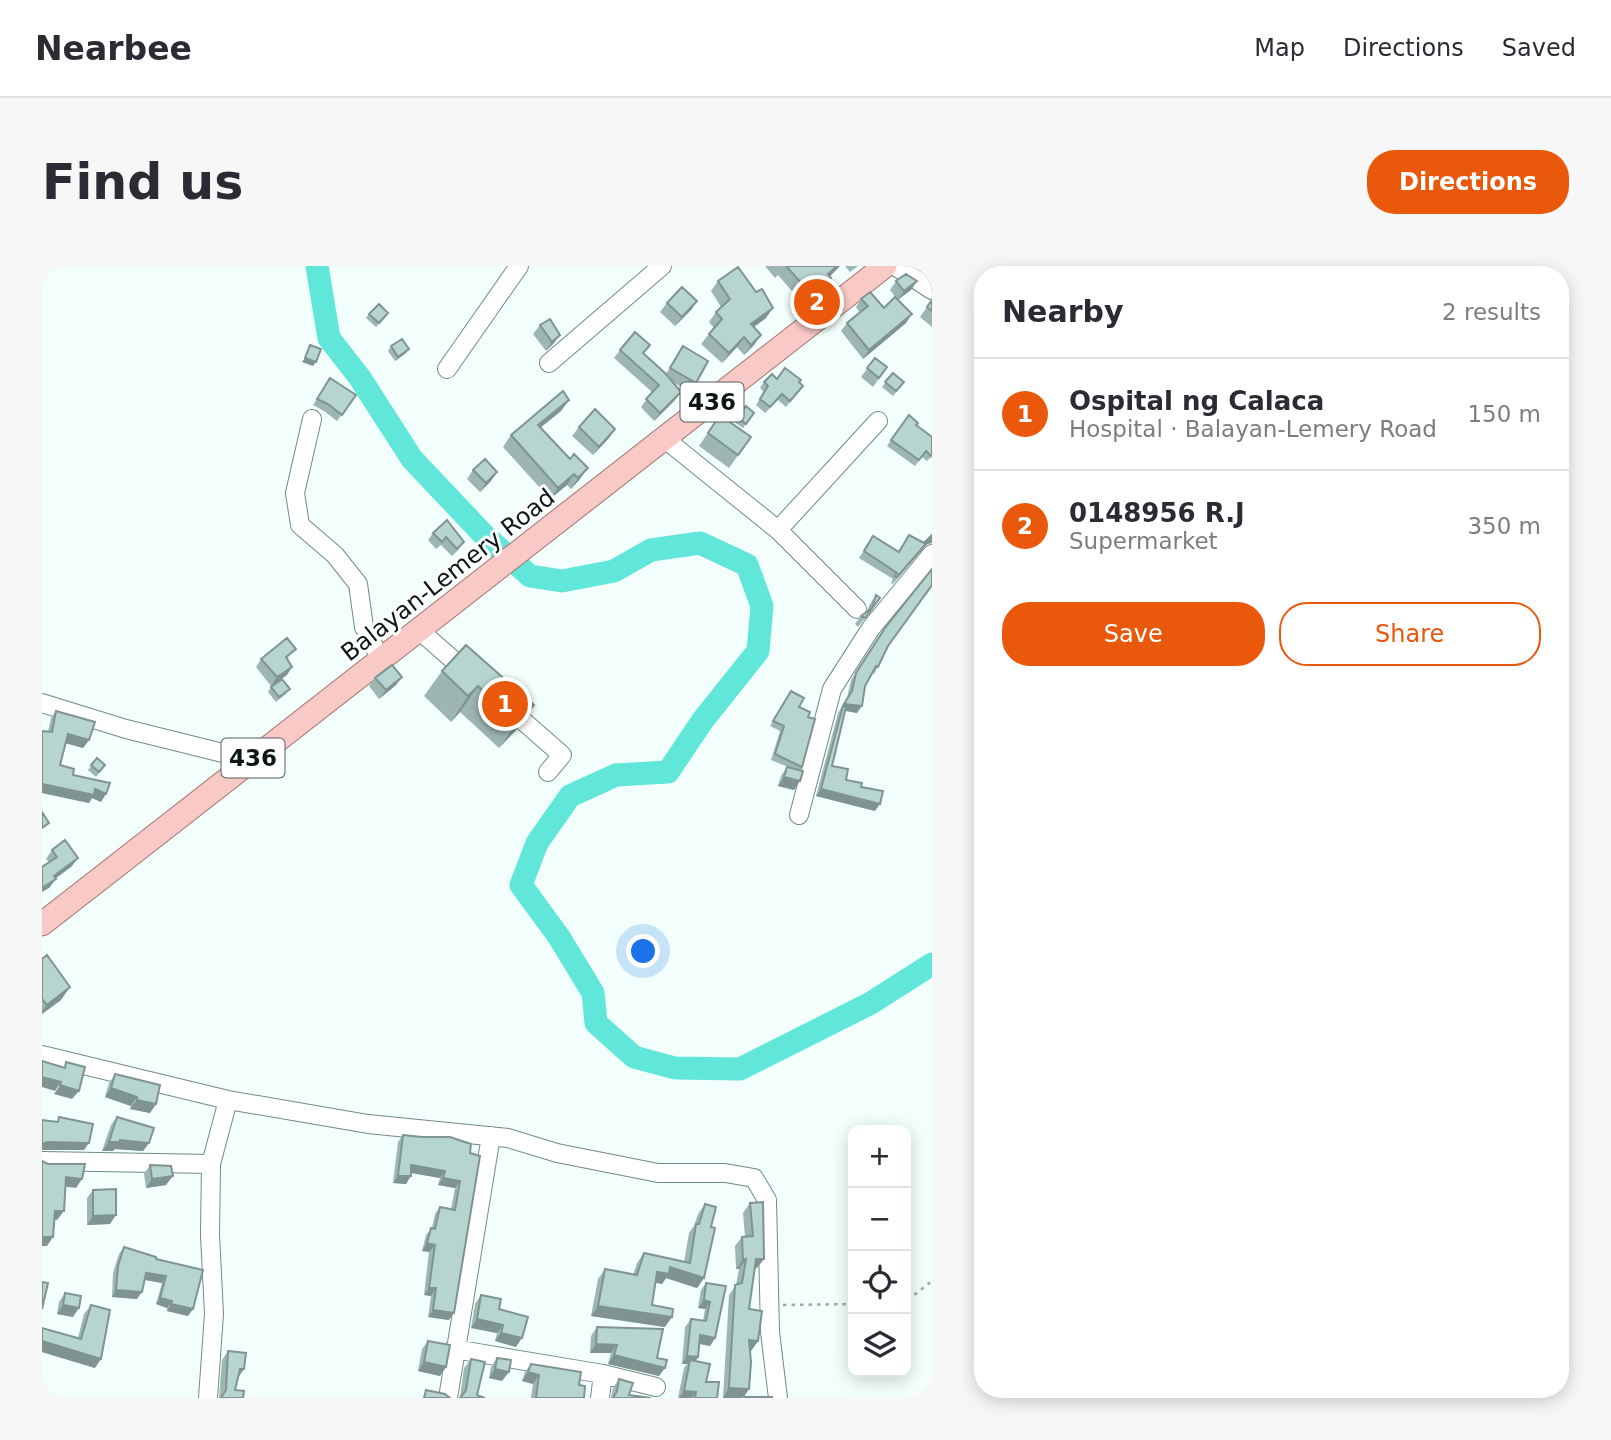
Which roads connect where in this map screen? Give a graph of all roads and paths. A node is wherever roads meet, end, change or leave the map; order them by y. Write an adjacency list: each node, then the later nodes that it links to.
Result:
1 (519, 266): 7 (street)
2 (662, 266): 6 (street)
3 (885, 266): 10 (main road, Balayan-Lemery Road / 436)
4 (895, 266): 5 (street)
5 (932, 290)
6 (549, 363)
7 (447, 369)
8 (312, 419): 15 (street)
9 (878, 421): 11 (street)
10 (665, 439): 11 (street); 14 (main road, Balayan-Lemery Road / 436)
11 (778, 530): 13 (street)
12 (932, 554): 19 (street)
13 (857, 609)
14 (419, 630): 15 (main road, Balayan-Lemery Road / 436); 18 (street)
15 (381, 660): 17 (main road, Balayan-Lemery Road / 436)
16 (42, 703): 17 (street)
17 (251, 760): 20 (main road, Balayan-Lemery Road / 436)
18 (548, 772)
19 (799, 815)
20 (42, 924)
21 (42, 1055): 22 (street)
22 (228, 1100): 23 (street); 25 (street)
23 (491, 1136): 29 (street); 30 (street)
24 (42, 1161): 25 (street)
25 (211, 1164): 33 (street)
26 (932, 1281): 27 (path)
27 (911, 1296)
28 (848, 1304): 29 (path)
29 (770, 1305): 36 (street)
30 (454, 1349): 31 (street); 34 (street)
31 (603, 1374): 32 (street); 35 (street)
32 (656, 1387)
33 (208, 1398)
34 (448, 1398)
35 (600, 1398)
36 (778, 1398)

